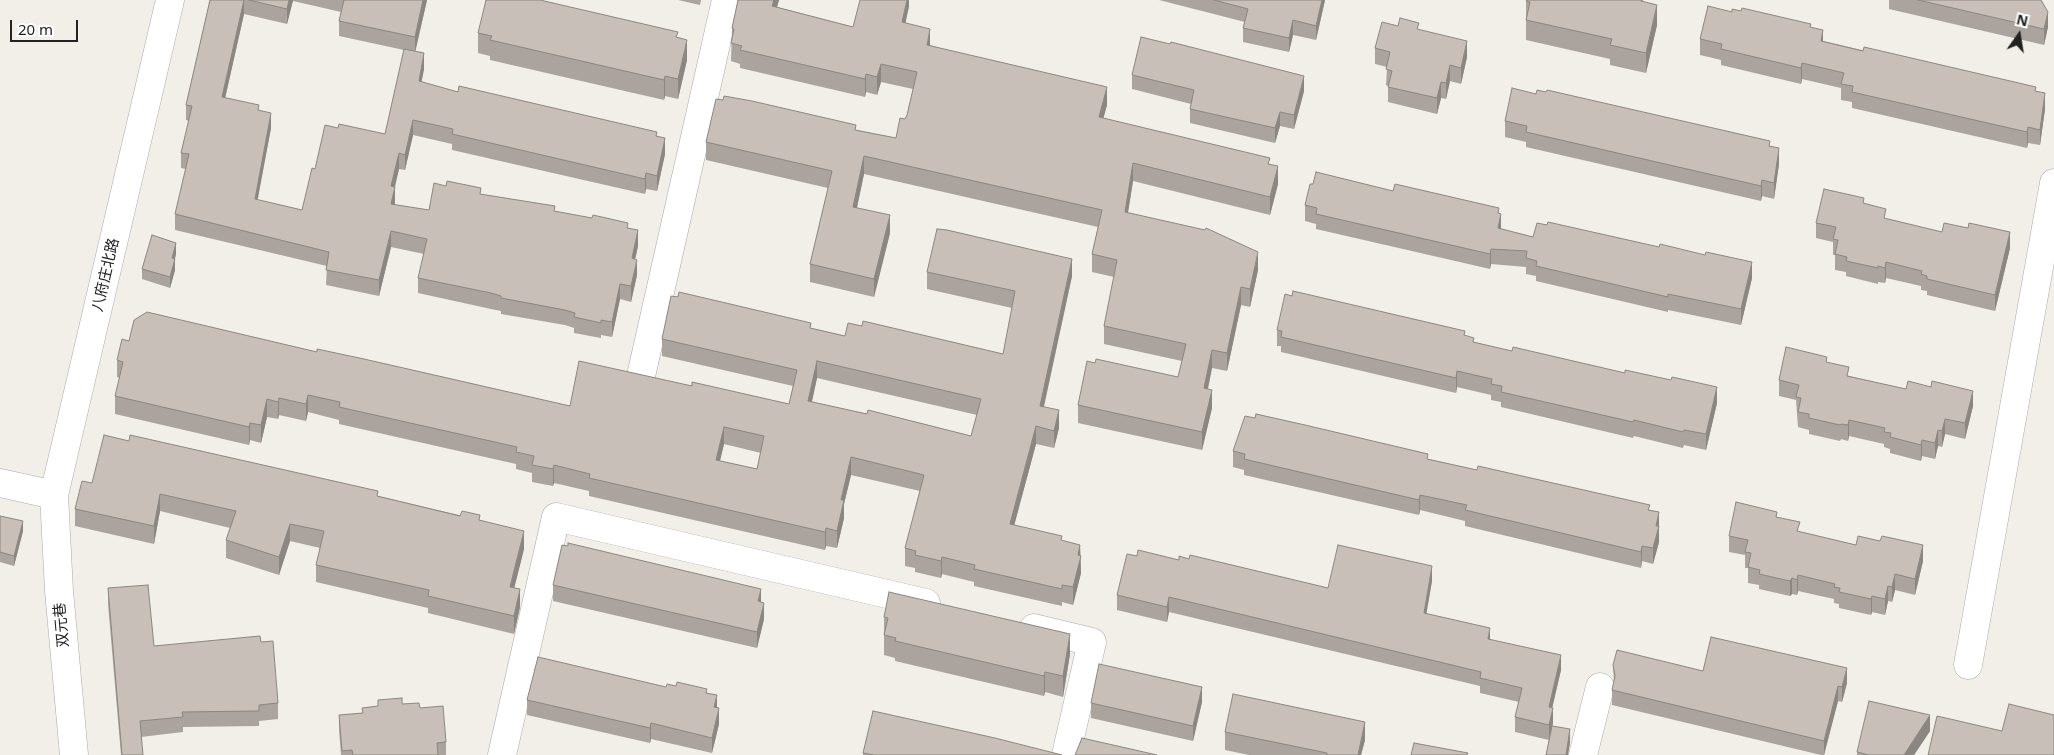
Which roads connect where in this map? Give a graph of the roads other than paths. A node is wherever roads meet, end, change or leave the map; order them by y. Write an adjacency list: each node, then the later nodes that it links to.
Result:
1 (170, 0): 6 (street, 八府庄北路)
2 (726, 0): 4 (street)
3 (2054, 183): 9 (street)
4 (641, 376)
5 (0, 483): 6 (street)
6 (54, 495): 11 (street, 双元巷)
7 (949, 608): 12 (street)
8 (1006, 622): 13 (street)
9 (1968, 665)
10 (1600, 687): 14 (street)
11 (74, 755)
12 (502, 755)
13 (1066, 755)
14 (1584, 755)

